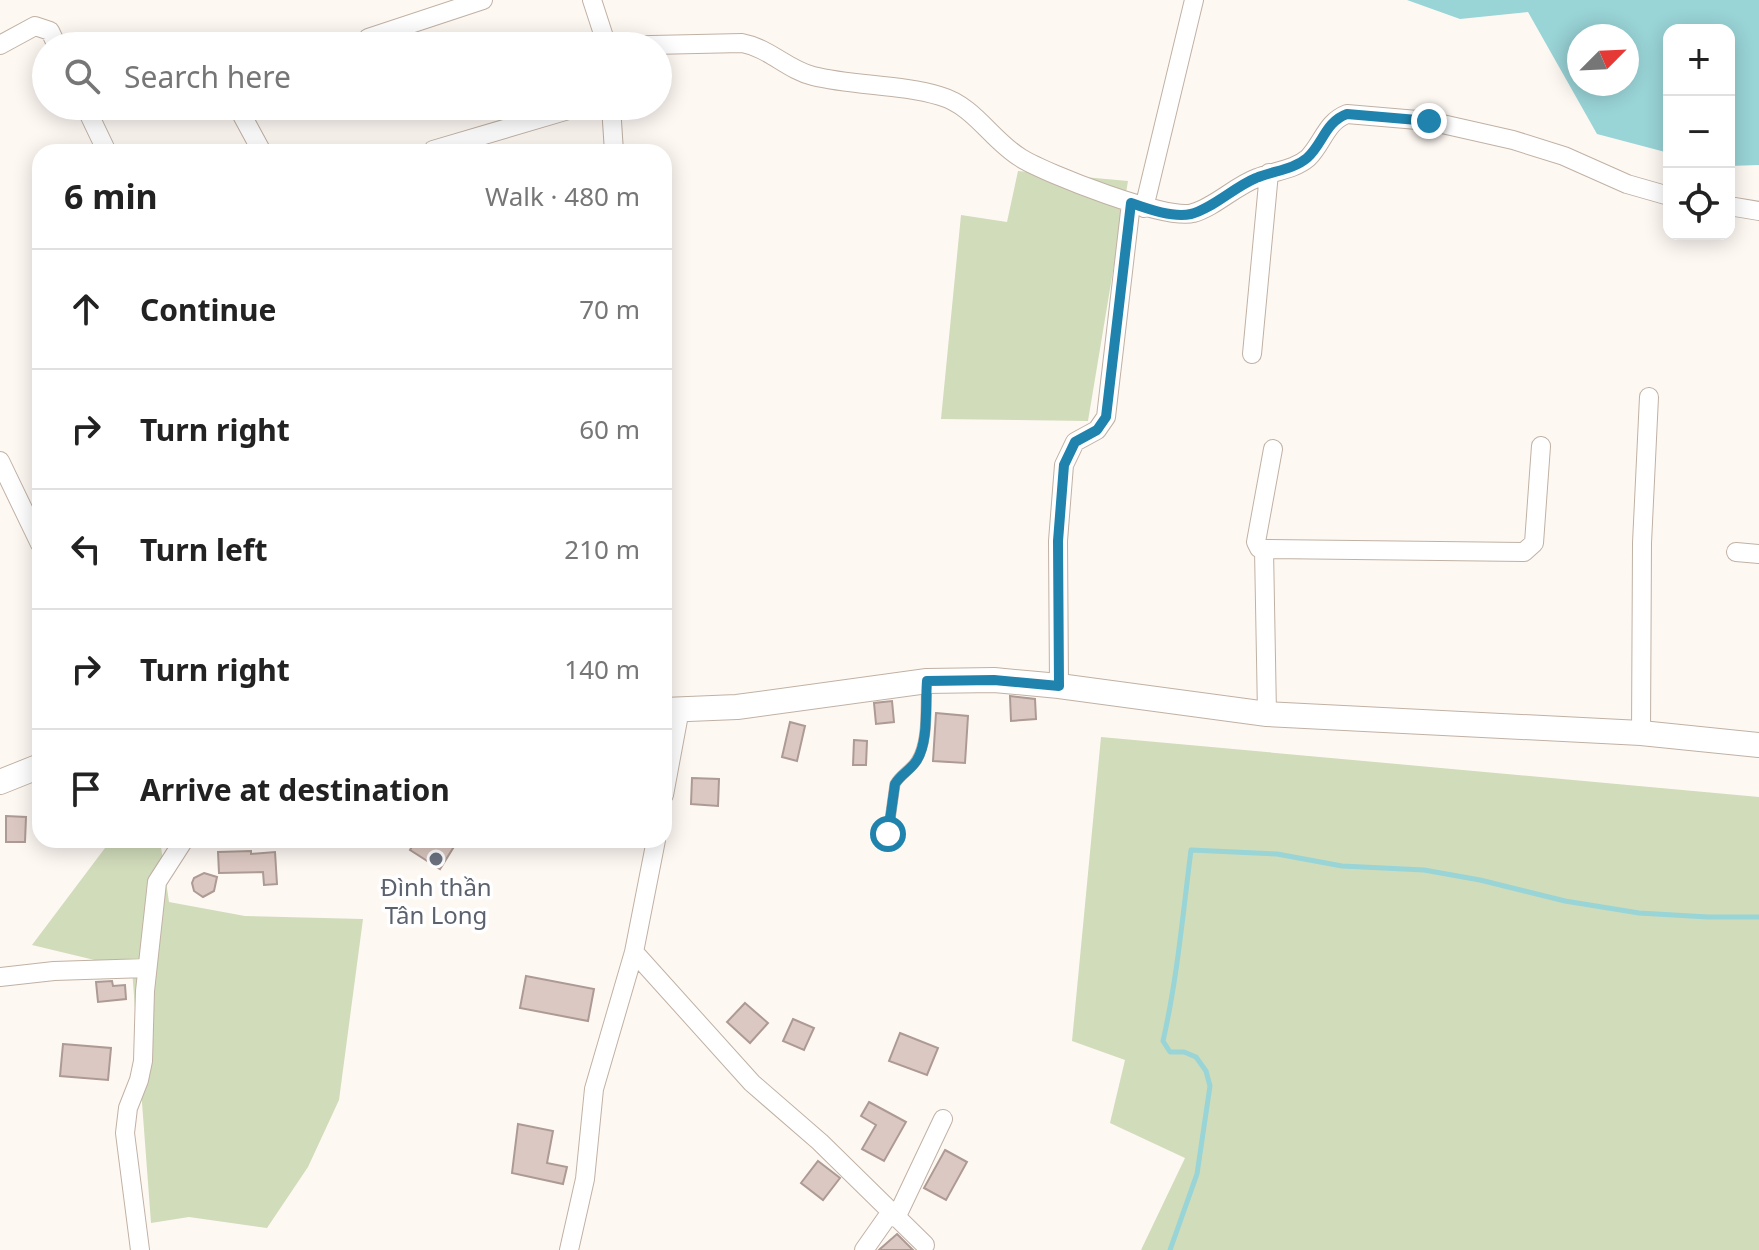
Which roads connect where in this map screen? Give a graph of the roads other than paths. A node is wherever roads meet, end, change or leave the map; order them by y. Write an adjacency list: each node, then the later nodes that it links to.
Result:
1 (592, 0): 6 (street)
2 (1194, 0): 19 (street)
3 (473, 2): 5 (street)
4 (50, 32): 7 (street)
5 (386, 32)
6 (602, 32)
7 (0, 45)
8 (672, 45): 19 (street)
9 (92, 120): 13 (street)
10 (245, 120): 14 (street)
11 (535, 120): 15 (street)
12 (612, 120): 16 (street)
13 (103, 144)
14 (258, 144)
15 (453, 144)
16 (613, 144)
17 (1269, 173): 18 (street); 19 (street); 22 (street)
18 (1663, 194)
19 (1137, 205): 32 (street)
20 (1735, 207): 21 (street)
21 (1759, 211)
22 (1252, 354)
23 (1649, 397): 35 (street)
24 (1541, 446): 28 (street)
25 (1273, 449): 28 (street)
26 (0, 461): 27 (street)
27 (32, 527)
28 (1264, 549): 34 (street)
29 (1736, 552): 30 (street)
30 (1759, 554)
31 (927, 681): 32 (street); 33 (street); 39 (lane)
32 (1059, 686): 34 (street)
33 (672, 710)
34 (1267, 714): 35 (street)
35 (1641, 733): 36 (street)
36 (1759, 745)
37 (32, 769): 38 (street)
38 (0, 782)
39 (888, 834)
40 (179, 848): 43 (street)
41 (654, 848): 42 (street)
42 (634, 952): 46 (street); 49 (street)
43 (147, 968): 44 (street); 48 (street)
44 (0, 977)
45 (943, 1119): 46 (street)
46 (893, 1215): 47 (street); 50 (street)
47 (925, 1245)
48 (140, 1250)
49 (569, 1250)
50 (864, 1250)

